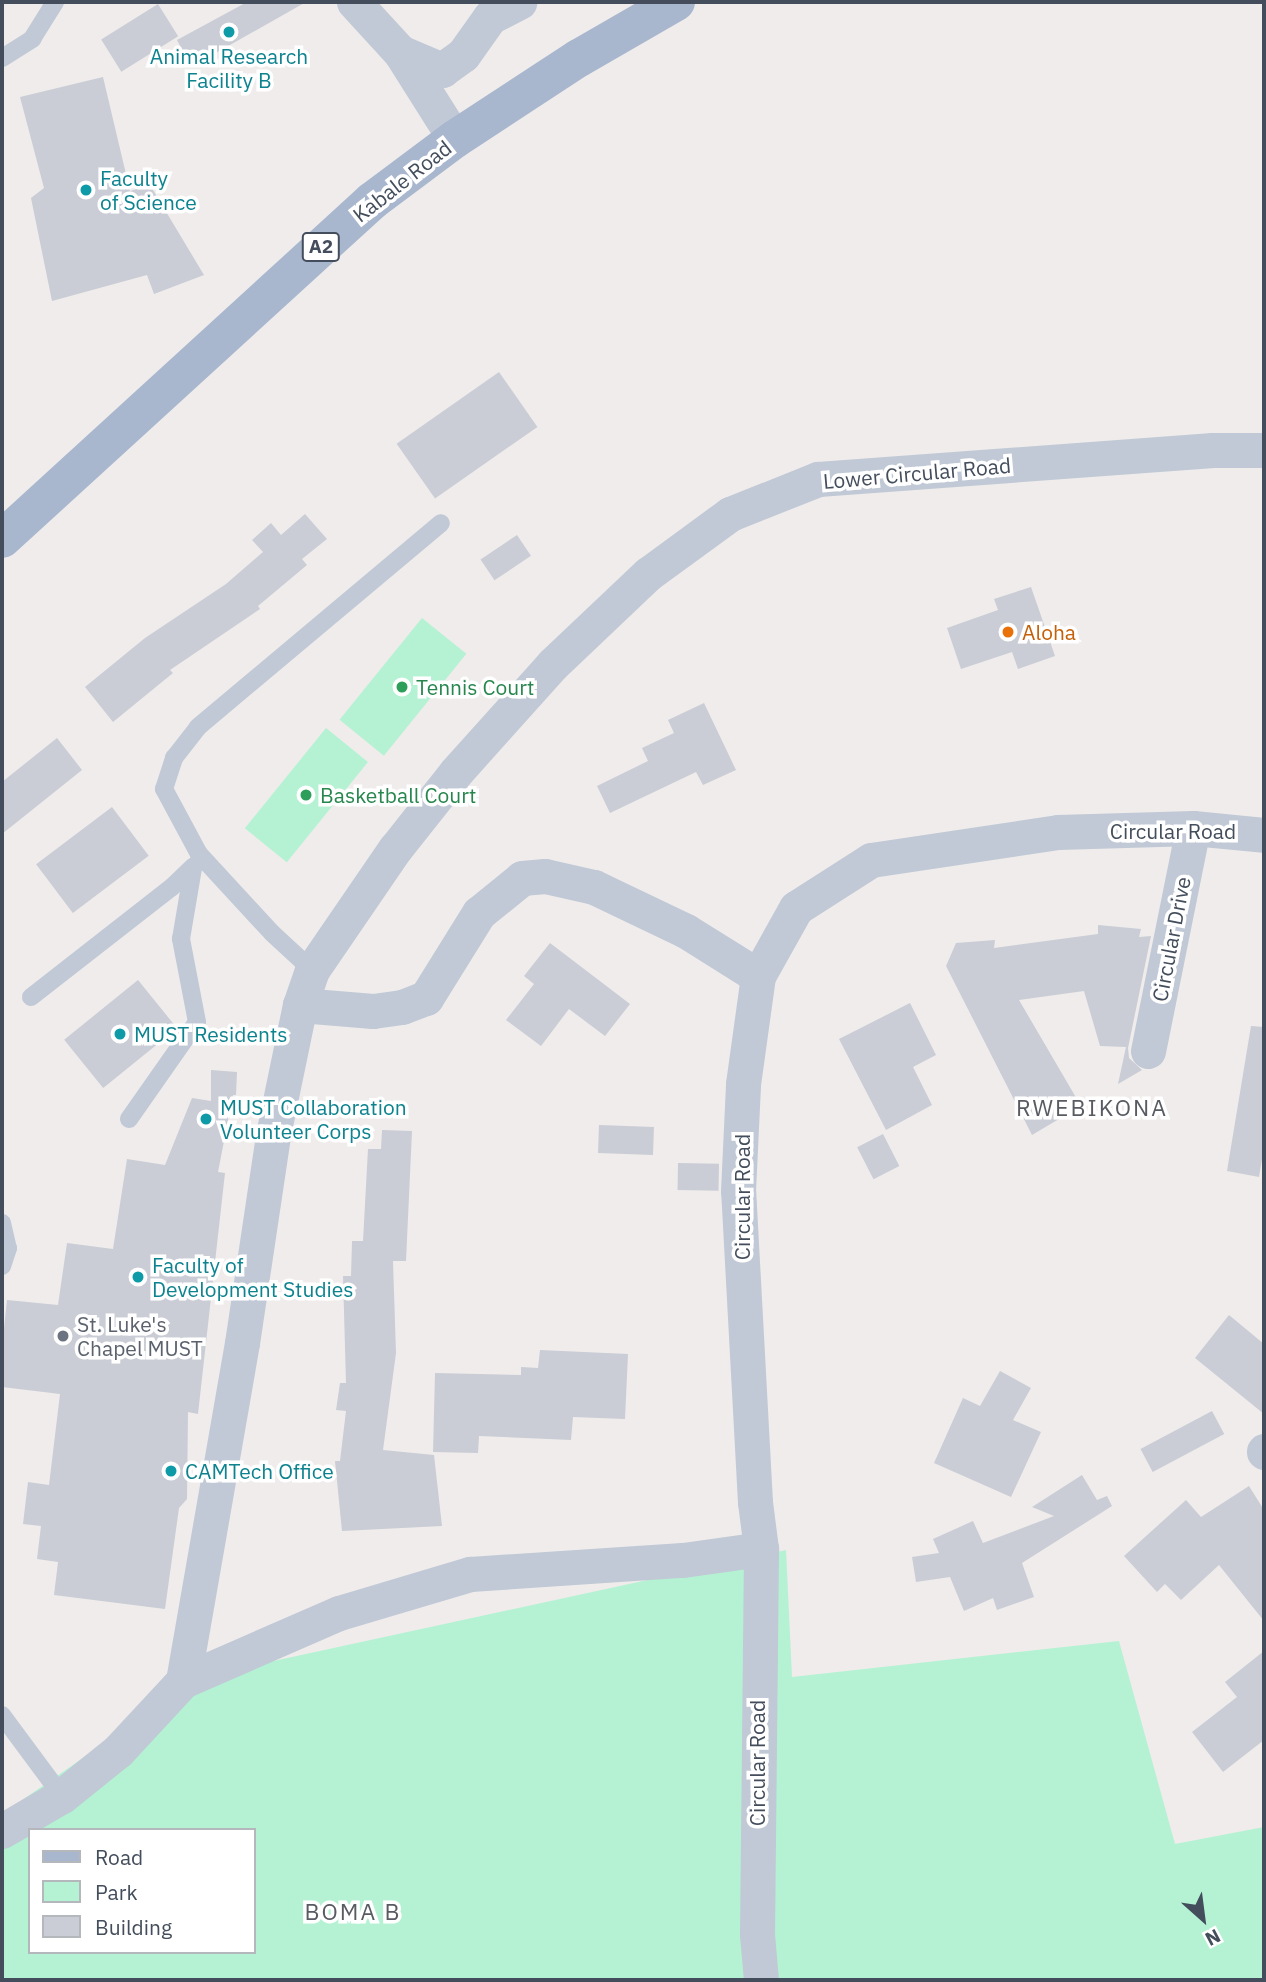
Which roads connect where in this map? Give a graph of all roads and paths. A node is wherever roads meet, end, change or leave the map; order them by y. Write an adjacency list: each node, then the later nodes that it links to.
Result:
1 (55, 2): 6 (lane)
2 (354, 2): 5 (street)
3 (519, 2): 5 (street)
4 (676, 2): 7 (main road, Kabale Road / A2)
5 (400, 52): 7 (street)
6 (2, 58)
7 (456, 139): 10 (main road, Kabale Road / A2)
8 (1264, 450): 14 (street, Lower Circular Road)
9 (441, 523): 13 (lane)
10 (2, 539)
11 (1193, 828): 12 (street, Circular Road); 15 (street, Circular Road); 18 (street, Circular Drive)
12 (1264, 835)
13 (196, 861): 14 (lane); 16 (lane); 19 (lane)
14 (312, 970): 17 (street, Lower Circular Road)
15 (758, 976): 17 (street); 22 (street, Circular Road)
16 (31, 997)
17 (300, 1005): 23 (street, Lower Circular Road)
18 (1148, 1051)
19 (129, 1119)
20 (2, 1223): 21 (lane)
21 (2, 1266)
22 (761, 1549): 23 (street); 27 (street, Circular Road)
23 (183, 1681): 25 (street)
24 (2, 1715): 25 (lane)
25 (62, 1796): 26 (street)
26 (2, 1831)
27 (761, 1980)

